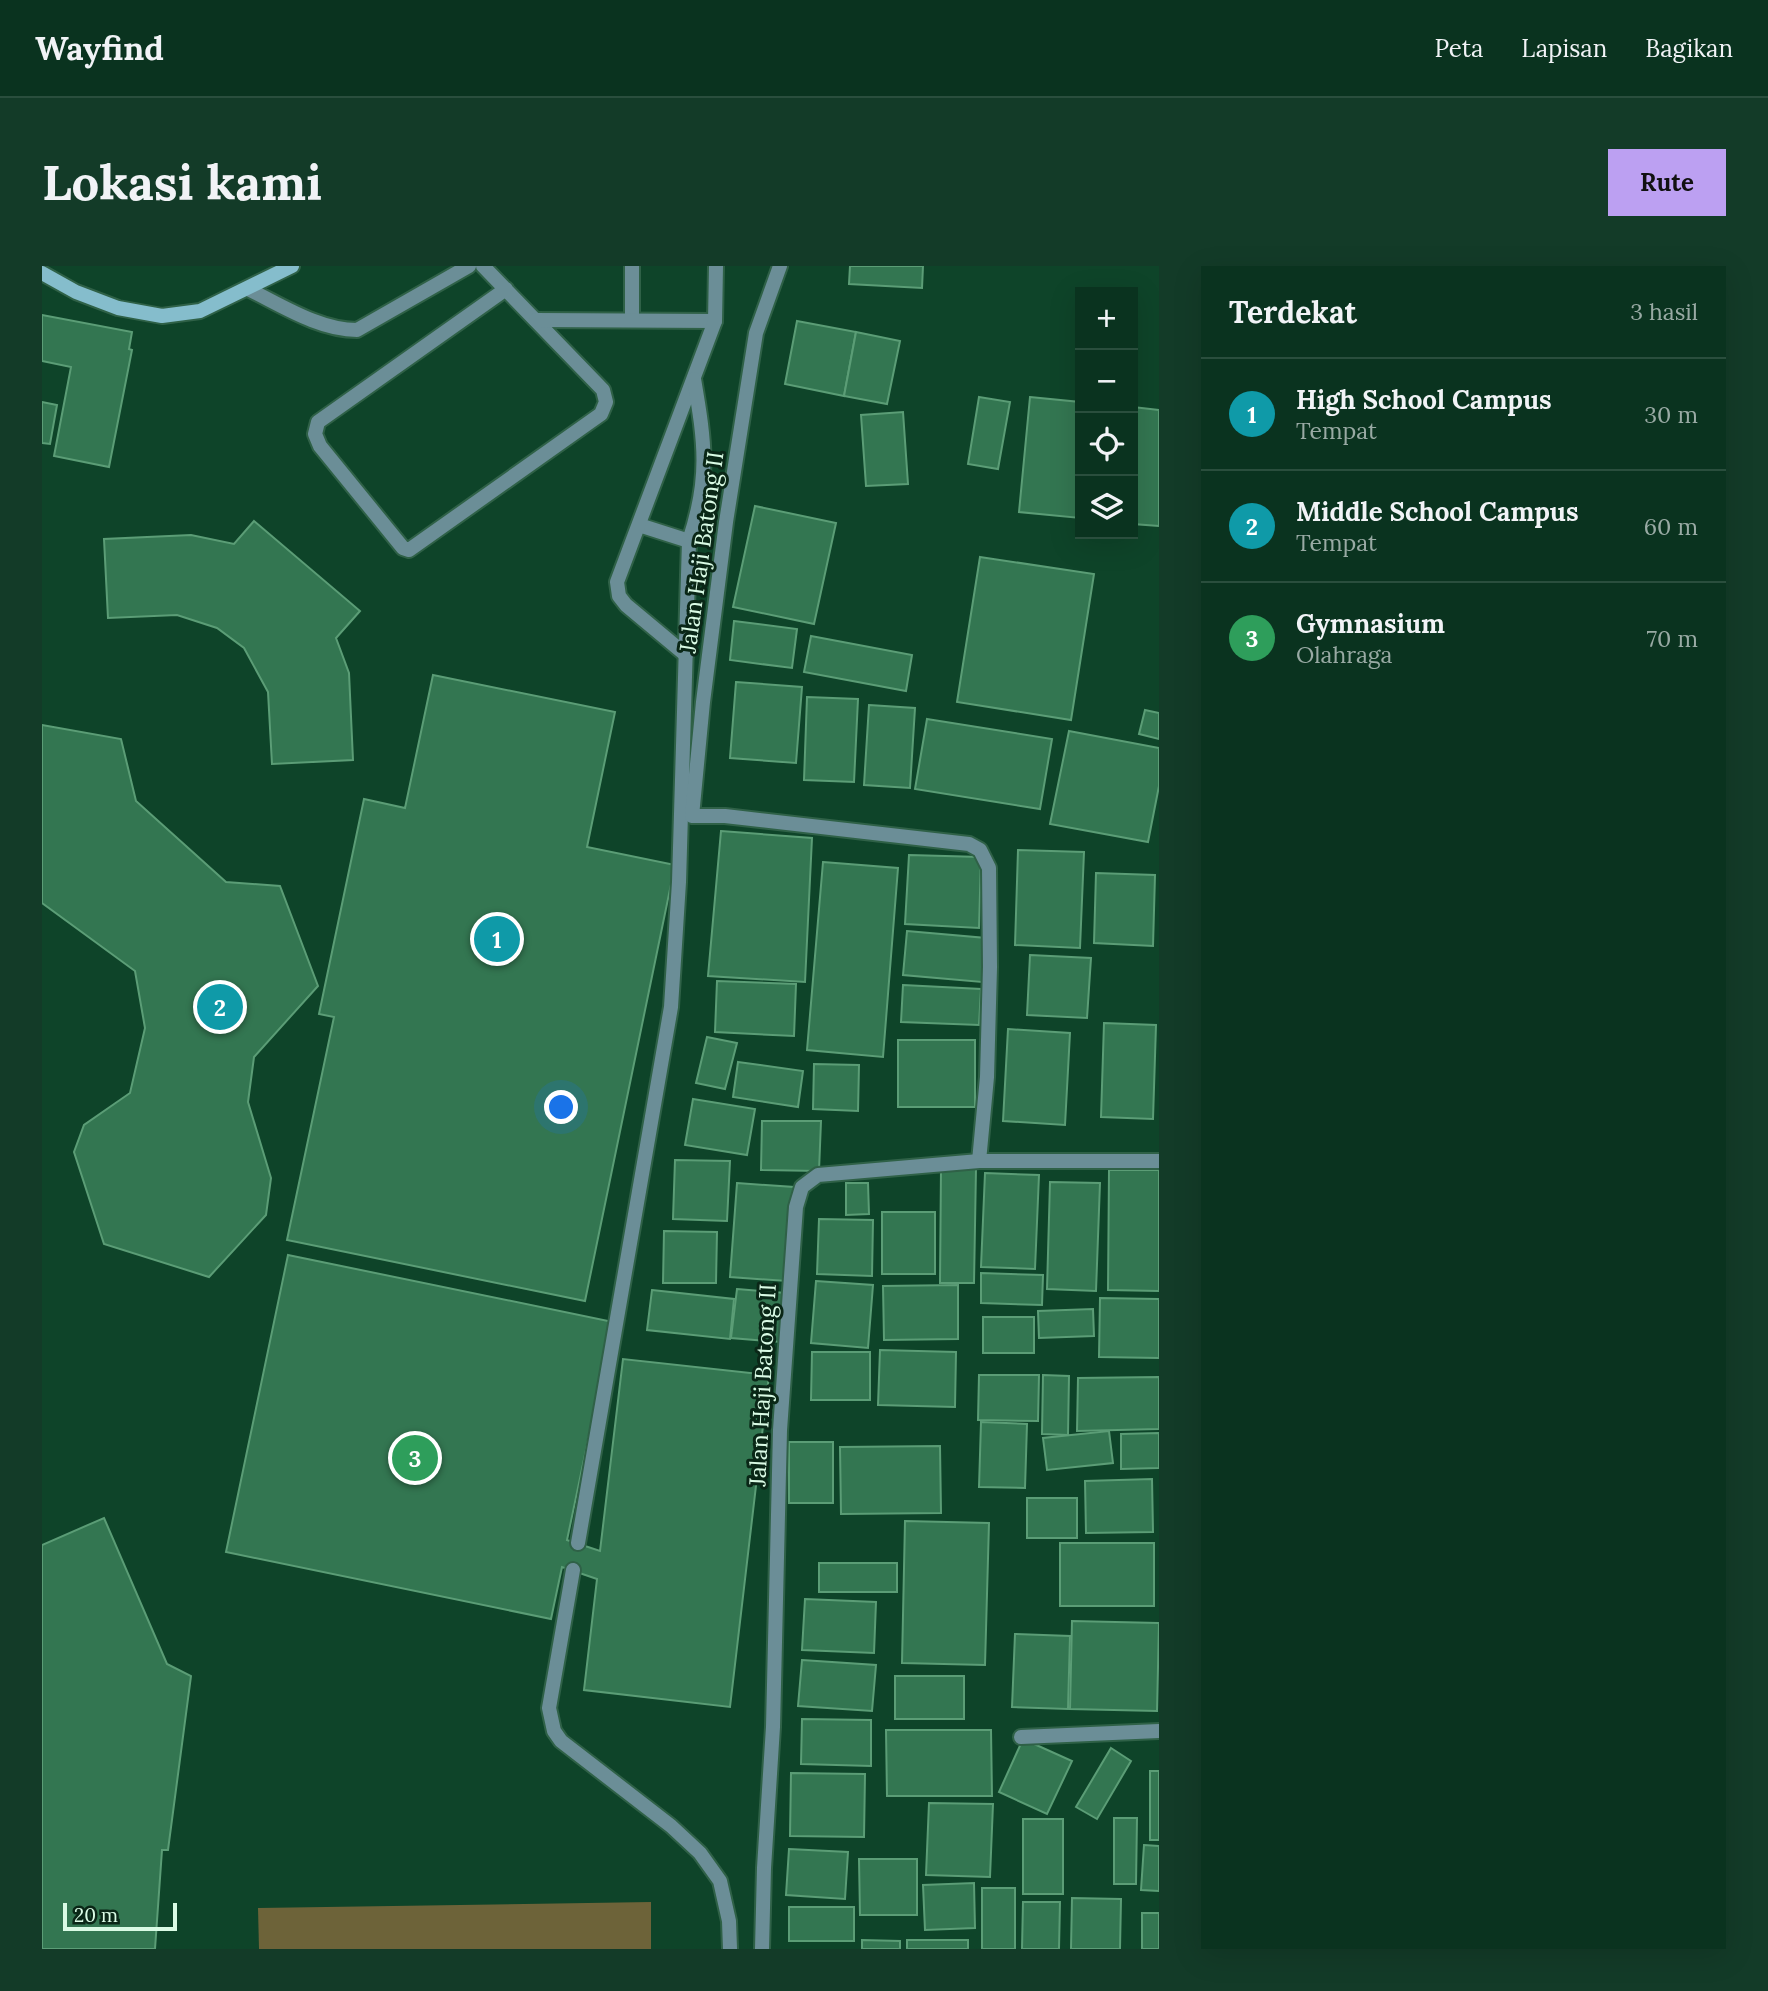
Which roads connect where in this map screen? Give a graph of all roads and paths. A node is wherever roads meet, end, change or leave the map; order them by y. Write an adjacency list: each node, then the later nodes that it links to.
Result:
1 (292, 266): 8 (street)
2 (469, 266): 8 (street)
3 (483, 266): 9 (street)
4 (632, 266): 11 (street)
5 (716, 266): 12 (street)
6 (780, 266): 17 (street, Jalan Haji Batong II)
7 (42, 273): 8 (street)
8 (247, 289)
9 (506, 289): 10 (street); 10 (street)
10 (536, 320): 11 (street)
11 (632, 320): 12 (street)
12 (715, 321): 13 (street)
13 (694, 379): 14 (street); 15 (street)
14 (639, 525): 15 (street); 16 (street)
15 (689, 541): 16 (street)
16 (686, 654): 19 (street)
17 (979, 1161): 18 (street, Jalan Haji Batong II); 24 (street, Jalan Haji Batong II)
18 (1159, 1161)
19 (578, 1543)
20 (573, 1570): 23 (street)
21 (1159, 1731): 22 (street)
22 (1021, 1737)
23 (730, 1949)
24 (762, 1949)

